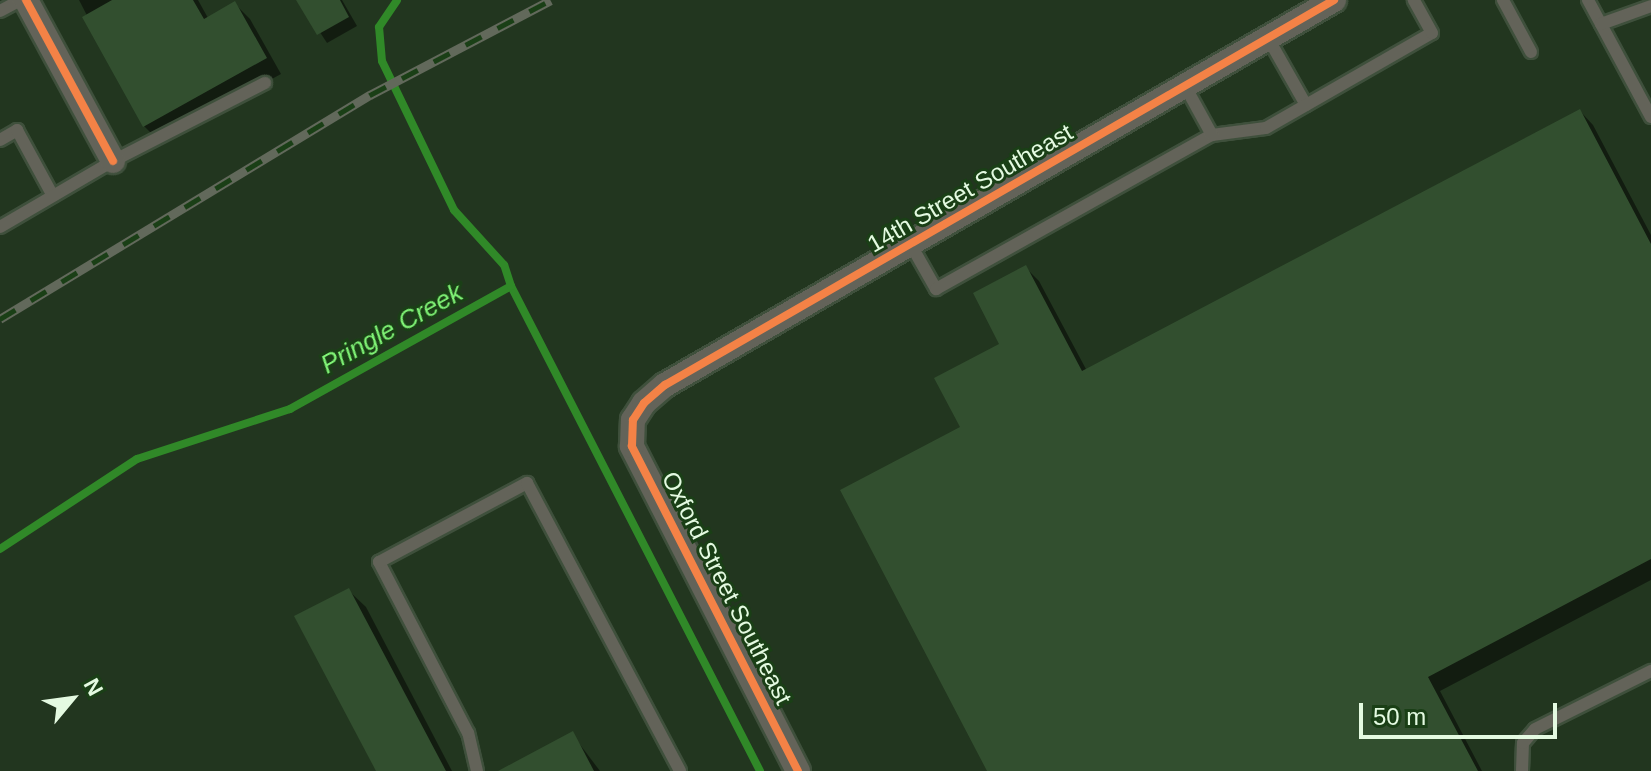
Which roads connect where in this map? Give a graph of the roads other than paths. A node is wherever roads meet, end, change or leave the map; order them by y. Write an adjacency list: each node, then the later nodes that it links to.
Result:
1 (23, 0): 7 (lane); 17 (street)
2 (1334, 0): 9 (street, 14th Street Southeast)
3 (1414, 0): 13 (lane)
4 (1503, 0): 10 (lane)
5 (1588, 0): 8 (lane)
6 (1651, 6): 8 (lane)
7 (0, 11)
8 (1601, 24): 14 (lane)
9 (1268, 38): 12 (street, 14th Street Southeast); 13 (lane)
10 (1531, 52)
11 (265, 83): 17 (lane)
12 (1185, 86): 15 (lane); 20 (street, 14th Street Southeast)
13 (1306, 105): 15 (lane)
14 (1651, 117)
15 (1212, 135): 20 (lane)
16 (0, 140): 18 (lane)
17 (113, 161): 18 (lane)
18 (53, 196): 19 (lane)
19 (0, 227)
20 (911, 245): 21 (street, 14th Street Southeast)
21 (633, 420): 25 (street, Oxford Street Southeast)
22 (1651, 671): 26 (lane)
23 (477, 771): 24 (lane)
24 (680, 771)
25 (798, 771)
26 (1522, 771)

